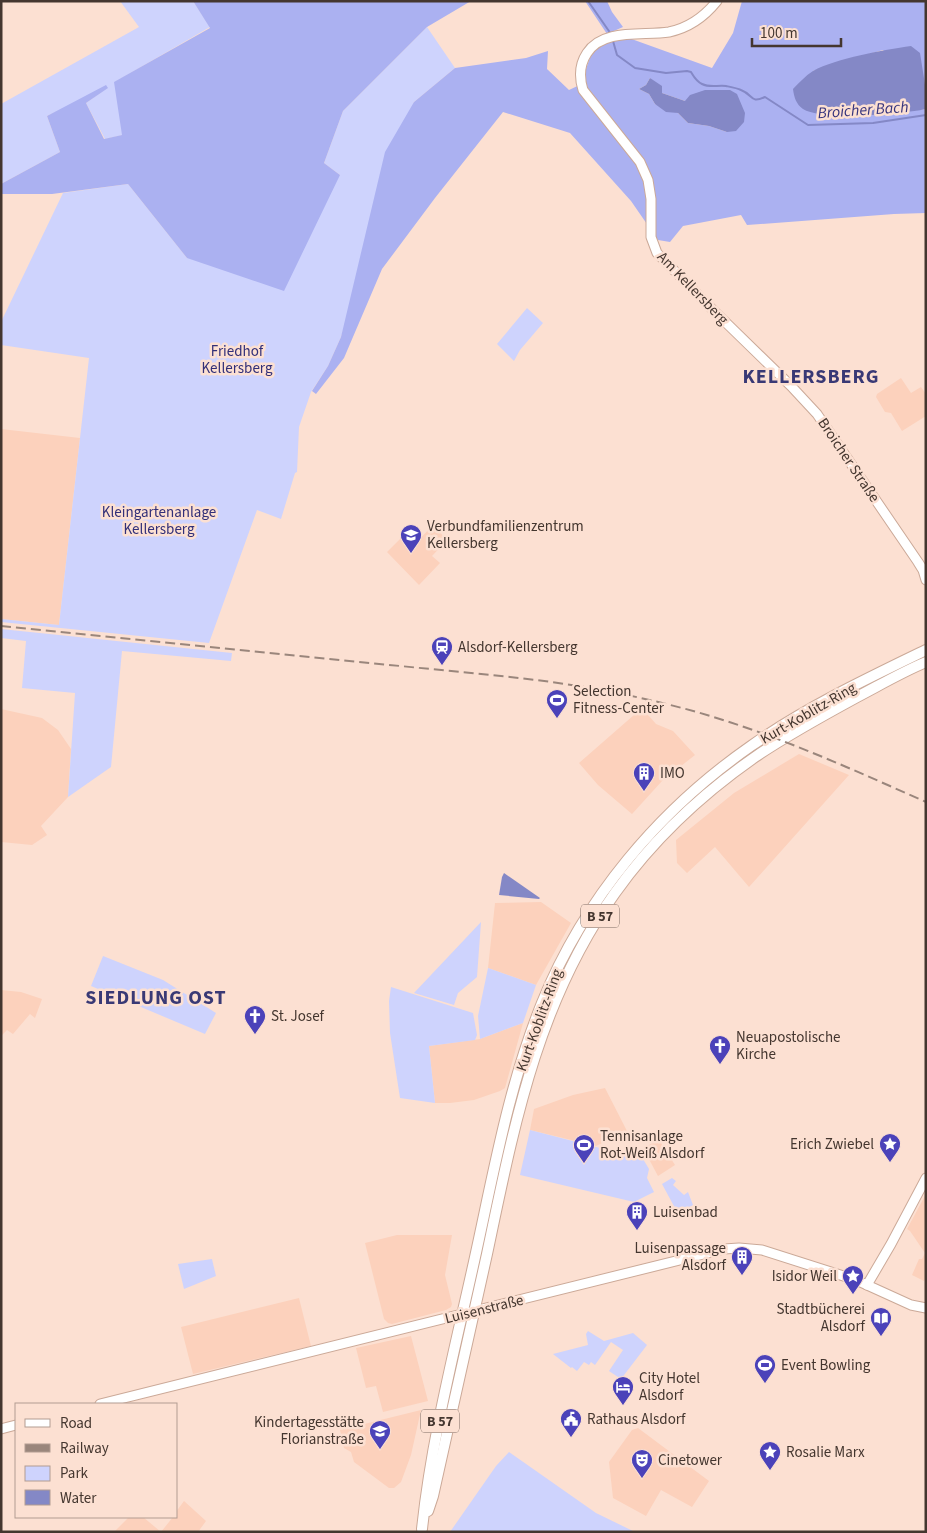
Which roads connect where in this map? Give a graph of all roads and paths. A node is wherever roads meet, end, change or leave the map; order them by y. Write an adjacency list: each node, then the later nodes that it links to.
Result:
1 (717, 1): 2 (main road, Am Kellersberg)
2 (756, 352): 3 (main road, Broicher Straße)
3 (926, 580)
4 (926, 650): 10 (main road, Kurt-Koblitz-Ring / B 57)
5 (926, 662): 9 (main road, Kurt-Koblitz-Ring / B 57)
6 (926, 1178): 7 (main road)
7 (867, 1285): 8 (main road, Luisenstraße); 9 (main road, Luisenstraße)
8 (922, 1307)
9 (474, 1312): 10 (main road, Luisenstraße); 14 (main road, Kurt-Koblitz-Ring / B 57)
10 (462, 1314): 11 (main road, Luisenstraße); 14 (main road, Kurt-Koblitz-Ring / B 57)
11 (104, 1403)
12 (15, 1425): 13 (main road)
13 (2, 1428)
14 (422, 1530)

